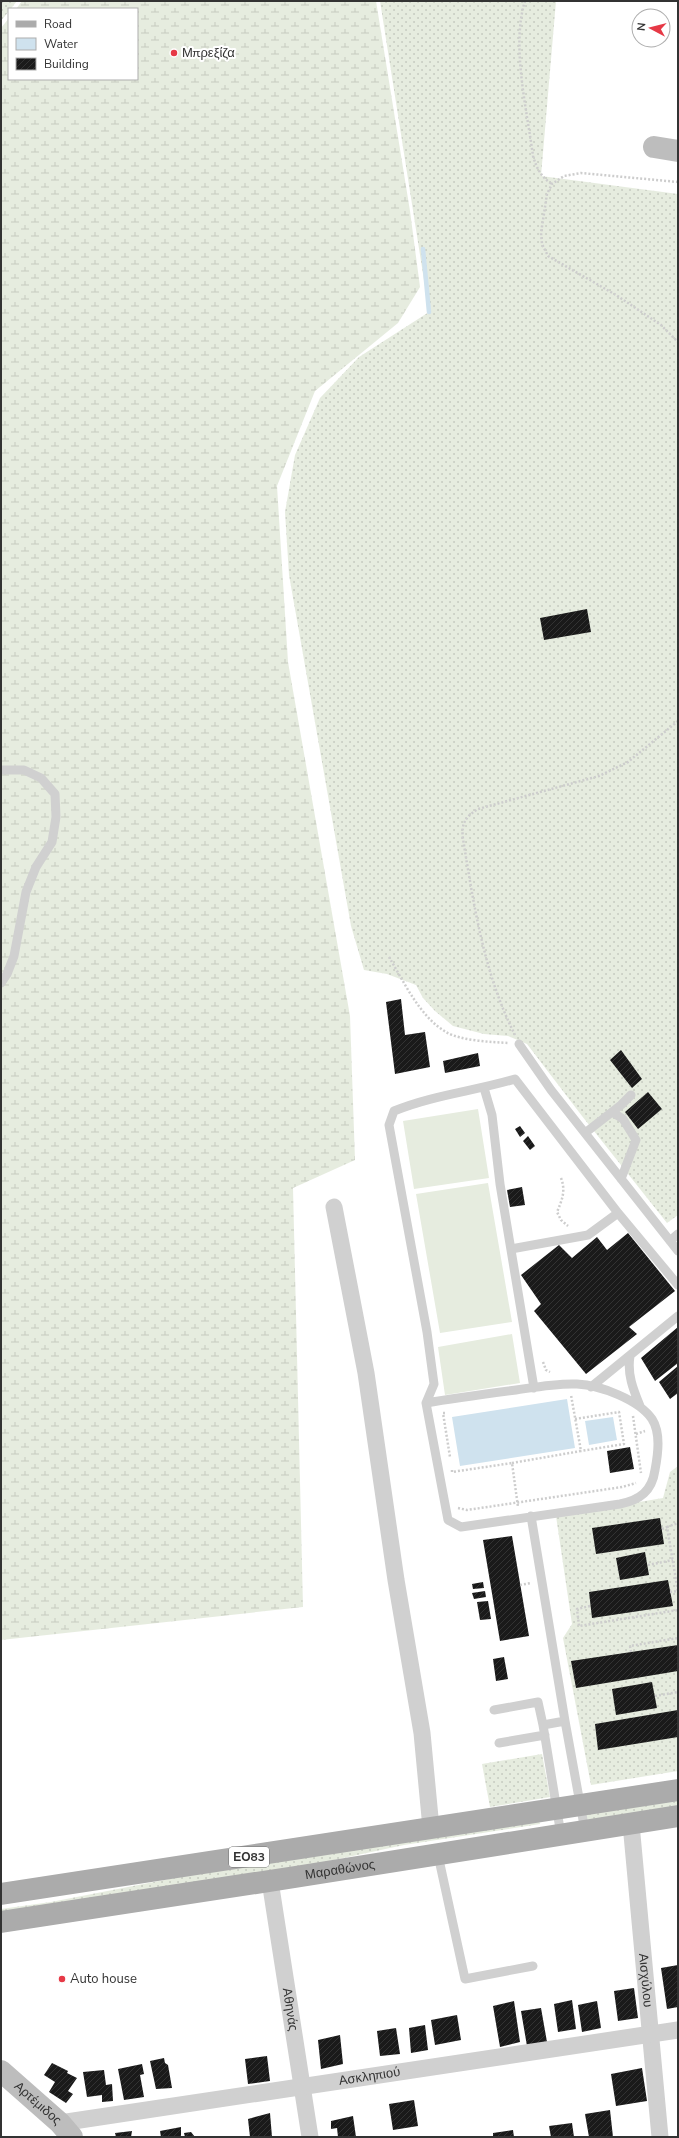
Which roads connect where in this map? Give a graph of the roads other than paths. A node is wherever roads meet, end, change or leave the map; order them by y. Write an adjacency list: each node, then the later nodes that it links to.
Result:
1 (654, 147): 2 (street)
2 (678, 151)
3 (1, 770): 4 (lane)
4 (1, 983)
5 (519, 1044): 9 (lane)
6 (484, 1088): 12 (lane); 15 (lane); 22 (lane)
7 (631, 1095): 8 (lane)
8 (612, 1112): 9 (lane); 10 (lane)
9 (585, 1133): 10 (lane)
10 (622, 1179): 14 (lane)
11 (334, 1207): 35 (street)
12 (618, 1213): 15 (lane); 17 (lane)
13 (678, 1234): 14 (lane)
14 (670, 1241): 16 (lane)
15 (511, 1249): 21 (lane)
16 (678, 1251)
17 (678, 1285)
18 (678, 1316): 19 (lane)
19 (630, 1356): 20 (lane); 23 (lane)
20 (591, 1387): 21 (lane); 23 (lane)
21 (534, 1388): 22 (lane)
22 (426, 1403): 24 (lane)
23 (640, 1406): 24 (lane)
24 (531, 1516): 26 (lane)
25 (494, 1710): 27 (lane)
26 (565, 1721): 27 (lane); 31 (lane)
27 (543, 1725): 28 (lane)
28 (544, 1735): 29 (lane); 32 (lane)
29 (499, 1743)
30 (678, 1790): 31 (main road, Μαραθώνος / ΕΟ83)
31 (579, 1796): 32 (main road, Μαραθώνος / ΕΟ83); 36 (lane)
32 (556, 1801): 35 (main road, Μαραθώνος / ΕΟ83); 37 (lane)
33 (678, 1816): 34 (main road, Μαραθώνος / ΕΟ83)
34 (631, 1824): 36 (main road, Μαραθώνος / ΕΟ83); 44 (street, Αισχύλου)
35 (431, 1828): 40 (main road, Μαραθώνος / ΕΟ83)
36 (585, 1831): 37 (main road, Μαραθώνος / ΕΟ83)
37 (561, 1835): 38 (main road, Μαραθώνος / ΕΟ83)
38 (438, 1855): 39 (main road, Μαραθώνος / ΕΟ83); 42 (lane)
39 (270, 1881): 41 (main road, Μαραθώνος / ΕΟ83); 46 (street, Αθηνάς)
40 (1, 1894)
41 (1, 1922)
42 (533, 1966)
43 (678, 2030): 44 (street, Ασκληπιού)
44 (650, 2034): 46 (street, Ασκληπιού); 49 (street, Αισχύλου)
45 (1, 2071): 47 (street, Αρτέμιδος)
46 (302, 2087): 47 (street, Ασκληπιού); 48 (street, Αθηνάς)
47 (66, 2130)
48 (310, 2137)
49 (660, 2137)

